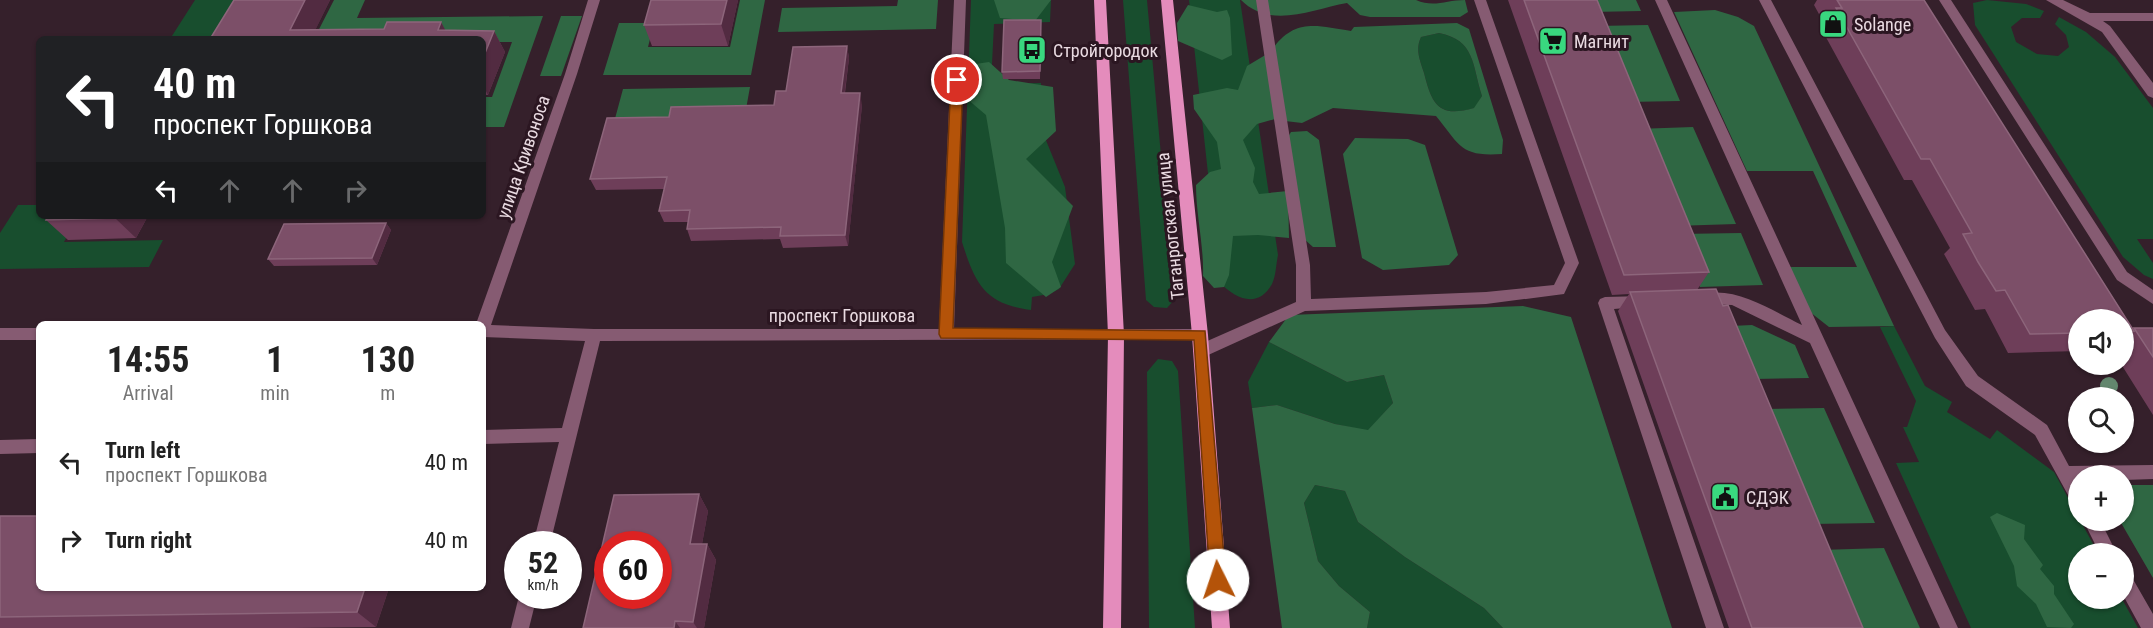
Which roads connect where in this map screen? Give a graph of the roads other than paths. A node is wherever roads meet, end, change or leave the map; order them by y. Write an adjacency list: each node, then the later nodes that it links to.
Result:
1 (594, 0): 18 (street, улица Кривоноса)
2 (960, 0): 22 (street)
3 (1100, 0): 24 (main road)
4 (1167, 0): 25 (main road, Таганрогская улица)
5 (1262, 0): 17 (street)
6 (1479, 0): 17 (street)
7 (1661, 0): 26 (street)
8 (1766, 0): 33 (street)
9 (1945, 0): 14 (street)
10 (2052, 0): 11 (street)
11 (2088, 16): 12 (street); 13 (street)
12 (2153, 17)
13 (2153, 93)
14 (2153, 298)
15 (1686, 301): 26 (street)
16 (1663, 302): 41 (street)
17 (1304, 305): 27 (street)
18 (484, 321)
19 (486, 332): 23 (street, проспект Горшкова)
20 (0, 334): 21 (street)
21 (36, 334)
22 (946, 334): 23 (street, проспект Горшкова); 24 (street, проспект Горшкова)
23 (594, 335): 28 (street)
24 (1116, 335): 25 (street, проспект Горшкова); 39 (main road)
25 (1200, 335): 27 (main road, Таганрогская улица)
26 (1815, 338): 42 (street)
27 (1201, 351): 40 (main road, Таганрогская улица)
28 (568, 435): 29 (street); 35 (street)
29 (486, 437)
30 (36, 446): 31 (street)
31 (0, 447)
32 (2153, 472): 33 (street)
33 (2065, 473): 34 (street)
34 (2068, 479)
35 (544, 531)
36 (2134, 598): 43 (street)
37 (525, 609): 38 (street)
38 (520, 628)
39 (1112, 628)
40 (1221, 628)
41 (1715, 628)
42 (1949, 628)
43 (2151, 628)

